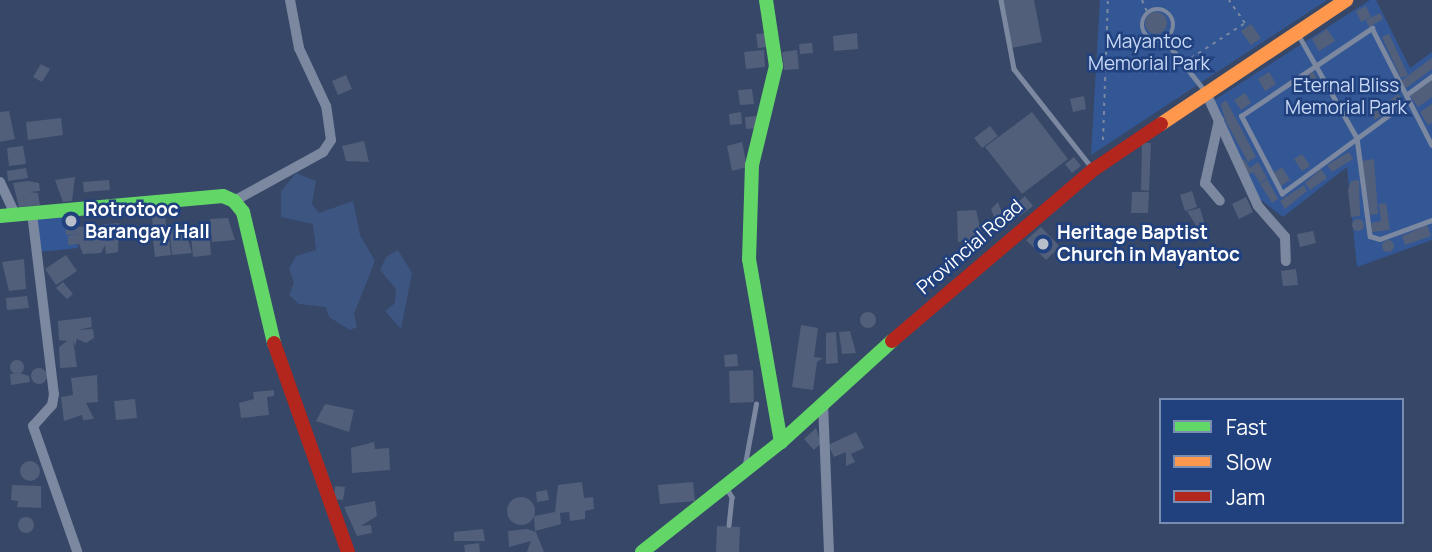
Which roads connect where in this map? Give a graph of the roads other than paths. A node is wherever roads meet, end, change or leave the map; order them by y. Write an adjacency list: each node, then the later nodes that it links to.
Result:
1 (290, 0): 17 (street)
2 (766, 0): 25 (street)
3 (1001, 0): 15 (lane)
4 (1346, 0): 5 (street, Provincial Road)
5 (1298, 34): 7 (lane); 9 (street, Provincial Road)
6 (1165, 40): 6 (lane); 9 (lane)
7 (1315, 63): 10 (lane); 13 (lane); 13 (lane)
8 (1432, 76): 10 (lane)
9 (1206, 93): 12 (street); 15 (street, Provincial Road)
10 (1406, 95): 11 (lane)
11 (1409, 101): 13 (lane); 14 (lane)
12 (1219, 120): 18 (street); 22 (street)
13 (1357, 138): 21 (lane)
14 (1432, 145)
15 (1093, 170): 24 (street, Provincial Road)
16 (0, 182): 20 (street)
17 (234, 201): 19 (street); 30 (street)
18 (1220, 201)
19 (32, 212): 20 (street); 29 (street)
20 (7, 215)
21 (1432, 220)
22 (1286, 261)
23 (756, 404): 26 (lane)
24 (823, 404): 25 (street, Provincial Road); 32 (street)
25 (781, 442): 26 (street, Provincial Road)
26 (744, 472): 27 (street, Provincial Road)
27 (726, 486): 28 (lane); 31 (street, Provincial Road)
28 (729, 525)
29 (77, 551)
30 (348, 552)
31 (642, 552)
32 (829, 552)

